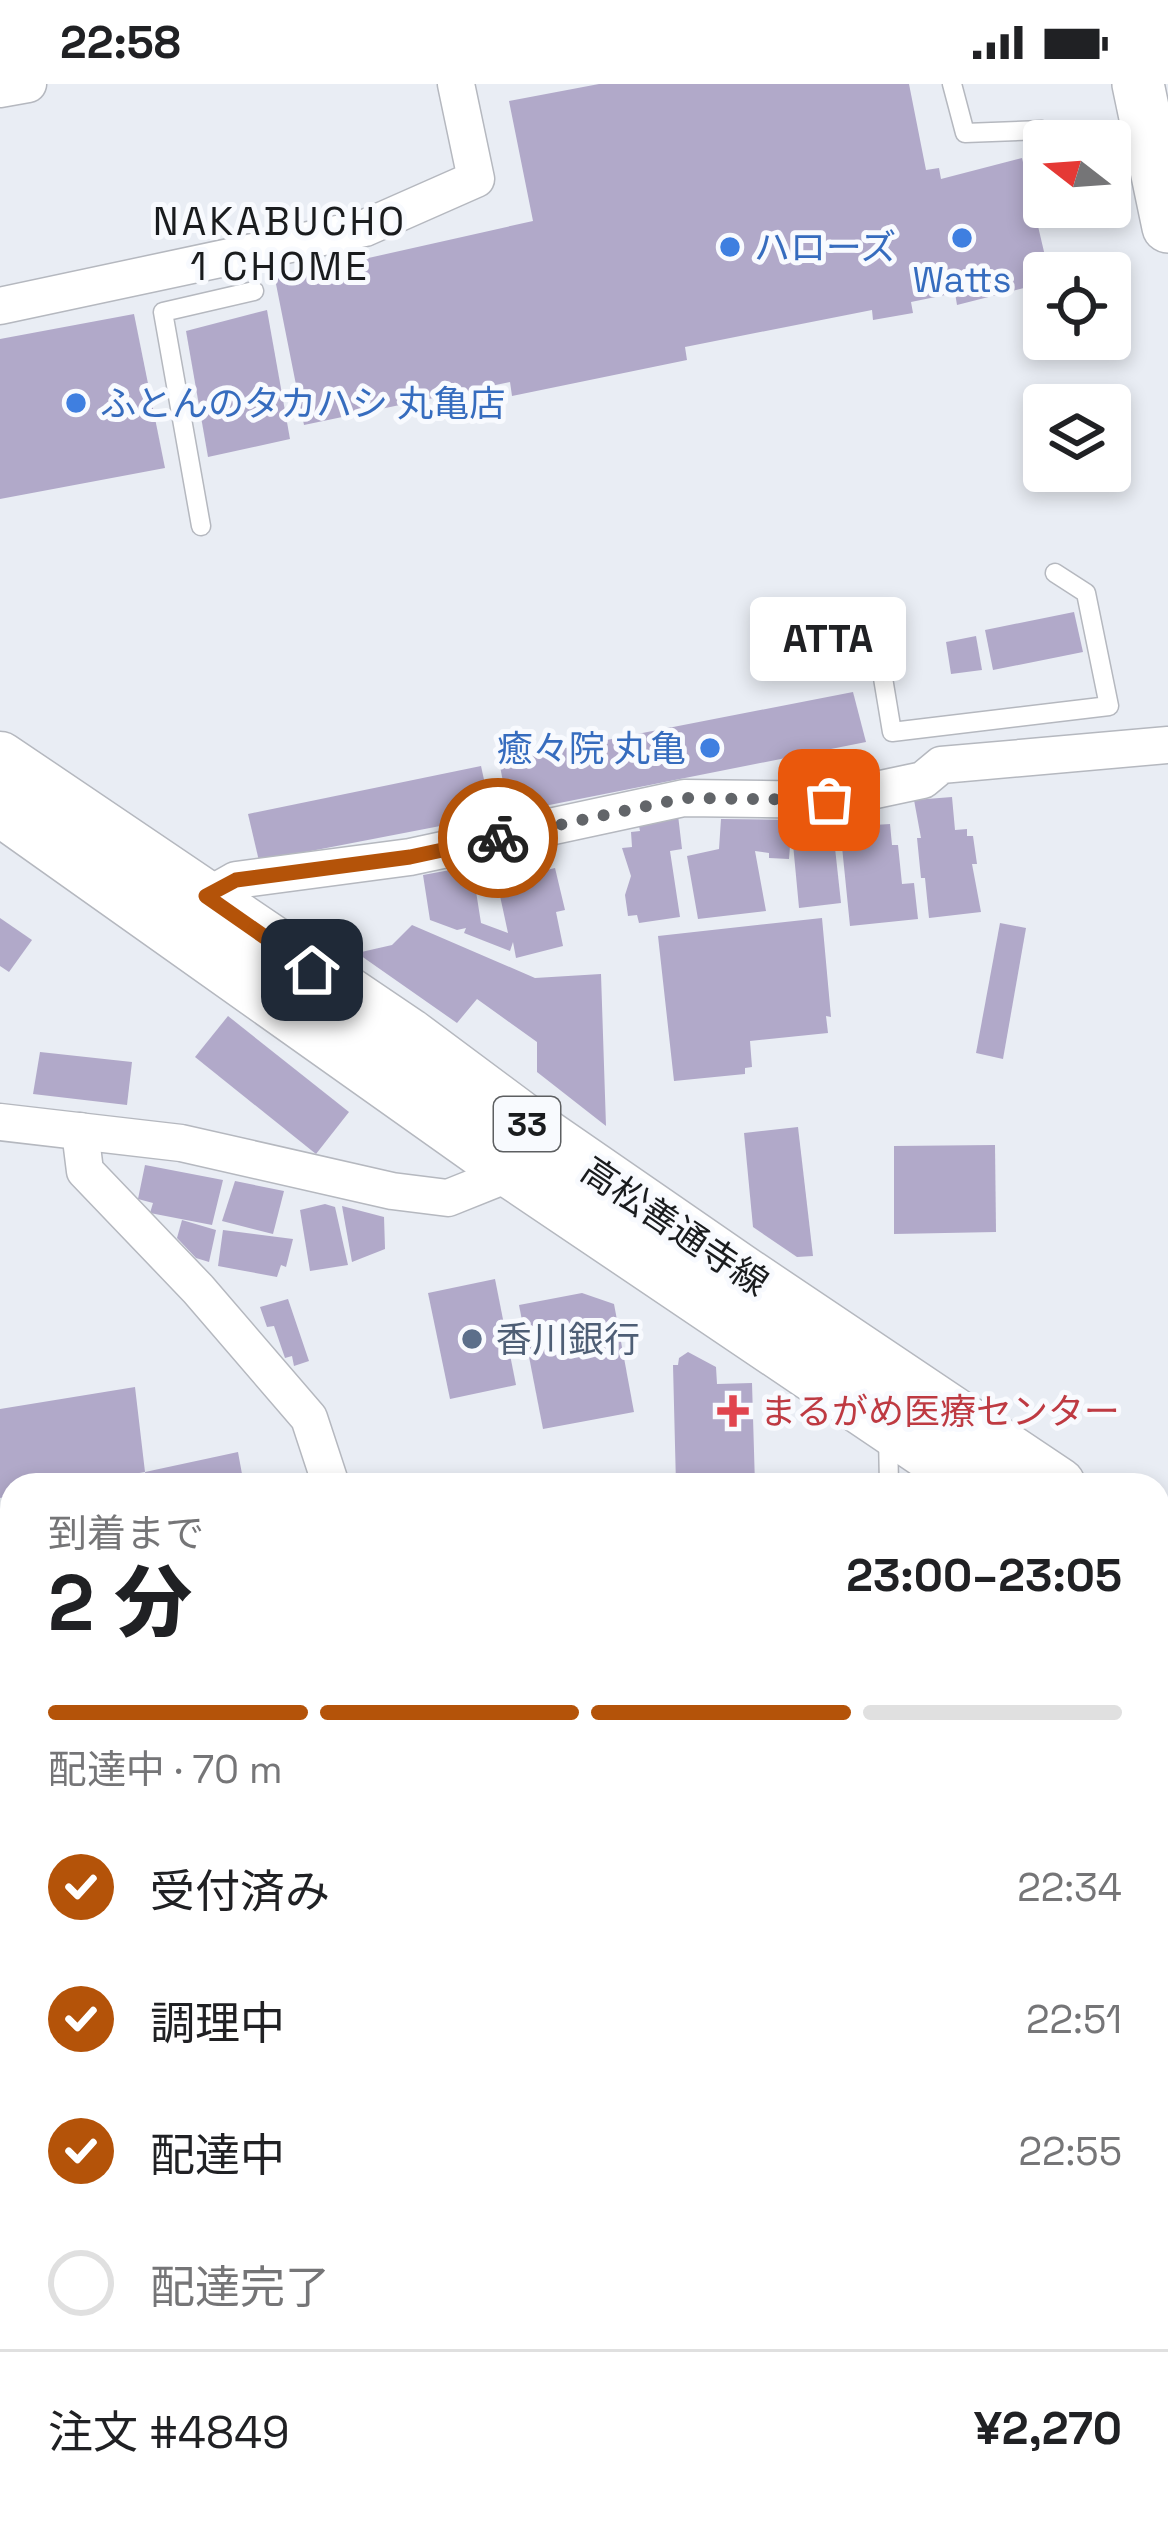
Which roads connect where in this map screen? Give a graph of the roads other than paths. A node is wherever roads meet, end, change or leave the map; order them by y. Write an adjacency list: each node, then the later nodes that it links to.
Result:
1 (28, 84): 5 (street)
2 (456, 84): 9 (street)
3 (952, 84): 6 (lane)
4 (1138, 84): 7 (street)
5 (0, 89)
6 (1023, 131)
7 (1168, 227)
8 (254, 291): 10 (lane)
9 (0, 306)
10 (201, 526)
11 (1055, 573): 12 (lane)
12 (872, 612)
13 (1168, 745): 16 (street)
14 (0, 759): 16 (main road, 高松善通寺線 / 33)
15 (0, 808): 19 (main road, 高松善通寺線 / 33)
16 (206, 896): 19 (main road, 高松善通寺線 / 33)
17 (0, 1122): 18 (street)
18 (80, 1131): 19 (street); 21 (street)
19 (527, 1153): 20 (main road, 高松善通寺線 / 33)
20 (888, 1398): 22 (lane); 23 (main road, 高松善通寺線 / 33); 24 (main road, 高松善通寺線 / 33)
21 (328, 1473)
22 (889, 1473)
23 (965, 1473)
24 (1035, 1473)

